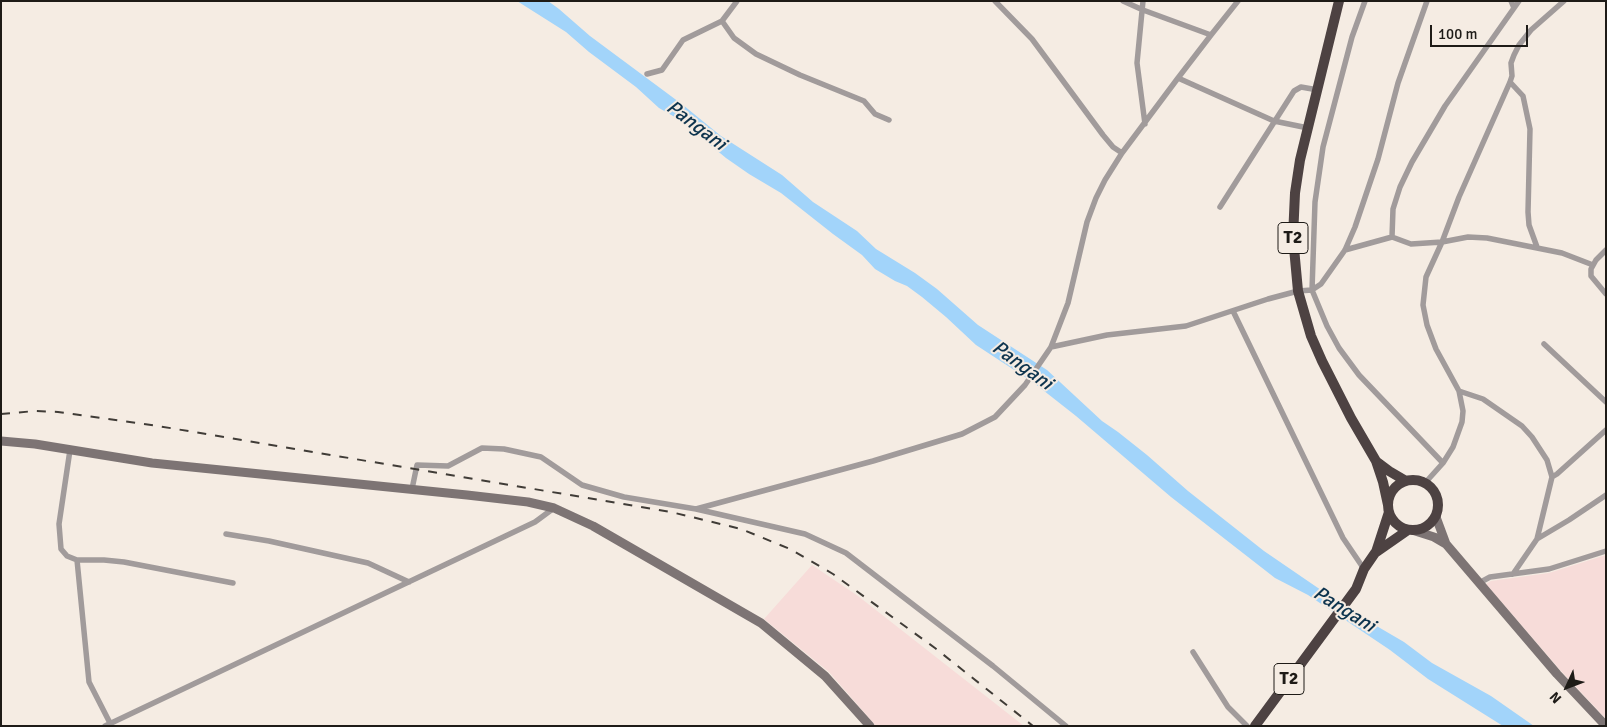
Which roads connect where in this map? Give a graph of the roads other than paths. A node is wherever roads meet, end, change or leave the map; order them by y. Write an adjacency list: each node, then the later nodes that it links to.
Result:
1 (737, 1): 14 (street)
2 (995, 1): 24 (street)
3 (1123, 1): 13 (street)
4 (1143, 1): 13 (street)
5 (1238, 1): 15 (street)
6 (1339, 1): 19 (highway, T2)
7 (1365, 1): 32 (street)
8 (1427, 1): 29 (street)
9 (1511, 1): 12 (street)
10 (1519, 1): 12 (street)
11 (1564, 1): 18 (street)
12 (1514, 8): 26 (street)
13 (1143, 10): 15 (street); 22 (street)
14 (722, 21): 16 (street); 20 (street)
15 (1211, 35): 17 (street)
16 (647, 74)
17 (1178, 78): 21 (street); 22 (street)
18 (1510, 82): 27 (street); 28 (street)
19 (1318, 90): 21 (street); 23 (highway, T2)
20 (890, 120)
21 (1274, 121): 23 (street); 25 (street)
22 (1145, 124): 24 (street)
23 (1308, 128): 33 (highway, T2)
24 (1122, 153): 37 (street)
25 (1220, 207)
26 (1392, 237): 27 (street); 29 (street)
27 (1442, 242): 28 (street); 38 (street)
28 (1537, 247): 31 (street)
29 (1345, 250): 32 (street)
30 (1606, 250): 31 (street)
31 (1593, 265): 34 (street)
32 (1312, 290): 33 (street); 44 (street)
33 (1298, 291): 35 (street); 43 (highway, T2)
34 (1606, 294)
35 (1233, 311): 37 (street); 61 (street)
36 (1544, 344): 39 (street)
37 (1051, 347): 52 (street)
38 (1459, 391): 44 (street); 45 (street)
39 (1606, 402)
40 (1606, 430): 45 (street)
41 (1, 440): 42 (main road)
42 (70, 450): 48 (main road); 60 (street)
43 (1376, 461): 46 (highway, T2); 51 (highway, T2)
44 (1443, 463): 47 (street)
45 (1552, 477): 56 (street)
46 (1406, 481): 47 (highway, T2); 51 (highway, T2)
47 (1425, 483): 53 (highway)
48 (412, 489): 50 (main road); 52 (street)
49 (1606, 495): 56 (street)
50 (554, 508): 63 (street); 68 (main road)
51 (1388, 508): 54 (highway); 59 (highway, T2)
52 (696, 510): 69 (street)
53 (1436, 517): 54 (highway, T2); 57 (main road)
54 (1410, 530): 57 (main road); 59 (highway, T2)
55 (226, 534): 63 (street)
56 (1537, 539): 62 (street)
57 (1446, 544): 65 (main road)
58 (1606, 551): 62 (street)
59 (1375, 553): 61 (highway, T2)
60 (77, 560): 64 (street); 67 (street)
61 (1364, 569): 71 (highway, T2)
62 (1513, 574): 65 (street)
63 (409, 582): 67 (street)
64 (233, 583)
65 (1479, 583): 72 (main road)
66 (1193, 652): 70 (street)
67 (107, 724)
68 (870, 726)
69 (1066, 726)
70 (1247, 726)
71 (1255, 726)
72 (1606, 726)

